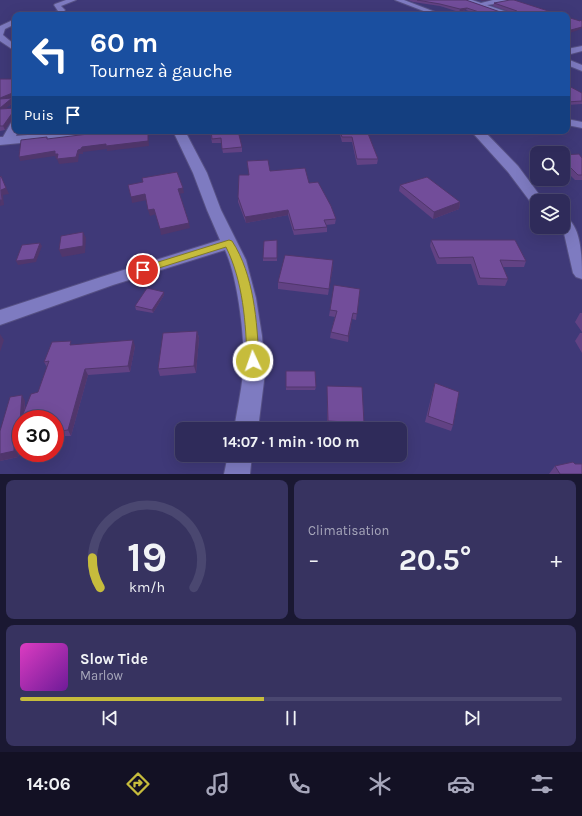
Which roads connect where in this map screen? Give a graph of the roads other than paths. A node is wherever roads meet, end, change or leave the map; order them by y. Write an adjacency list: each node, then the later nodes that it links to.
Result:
1 (73, 0): 6 (street)
2 (398, 0): 7 (street)
3 (466, 0): 5 (street)
4 (509, 0): 5 (street)
5 (478, 4): 8 (street)
6 (60, 12)
7 (432, 12)
8 (503, 12)
9 (12, 23): 10 (street)
10 (0, 36): 11 (street)
11 (12, 46)
12 (582, 48): 13 (street)
13 (570, 51)
14 (570, 63): 15 (street)
15 (582, 68)
16 (570, 123): 17 (street)
17 (582, 125)
18 (12, 129): 22 (street)
19 (77, 134): 22 (street)
20 (180, 134): 25 (street)
21 (480, 134): 23 (street)
22 (4, 140)
23 (532, 194)
24 (570, 227): 26 (street)
25 (229, 243): 27 (street); 28 (street)
26 (582, 274)
27 (0, 318)
28 (247, 422)
29 (239, 462): 30 (street)
30 (237, 474)

